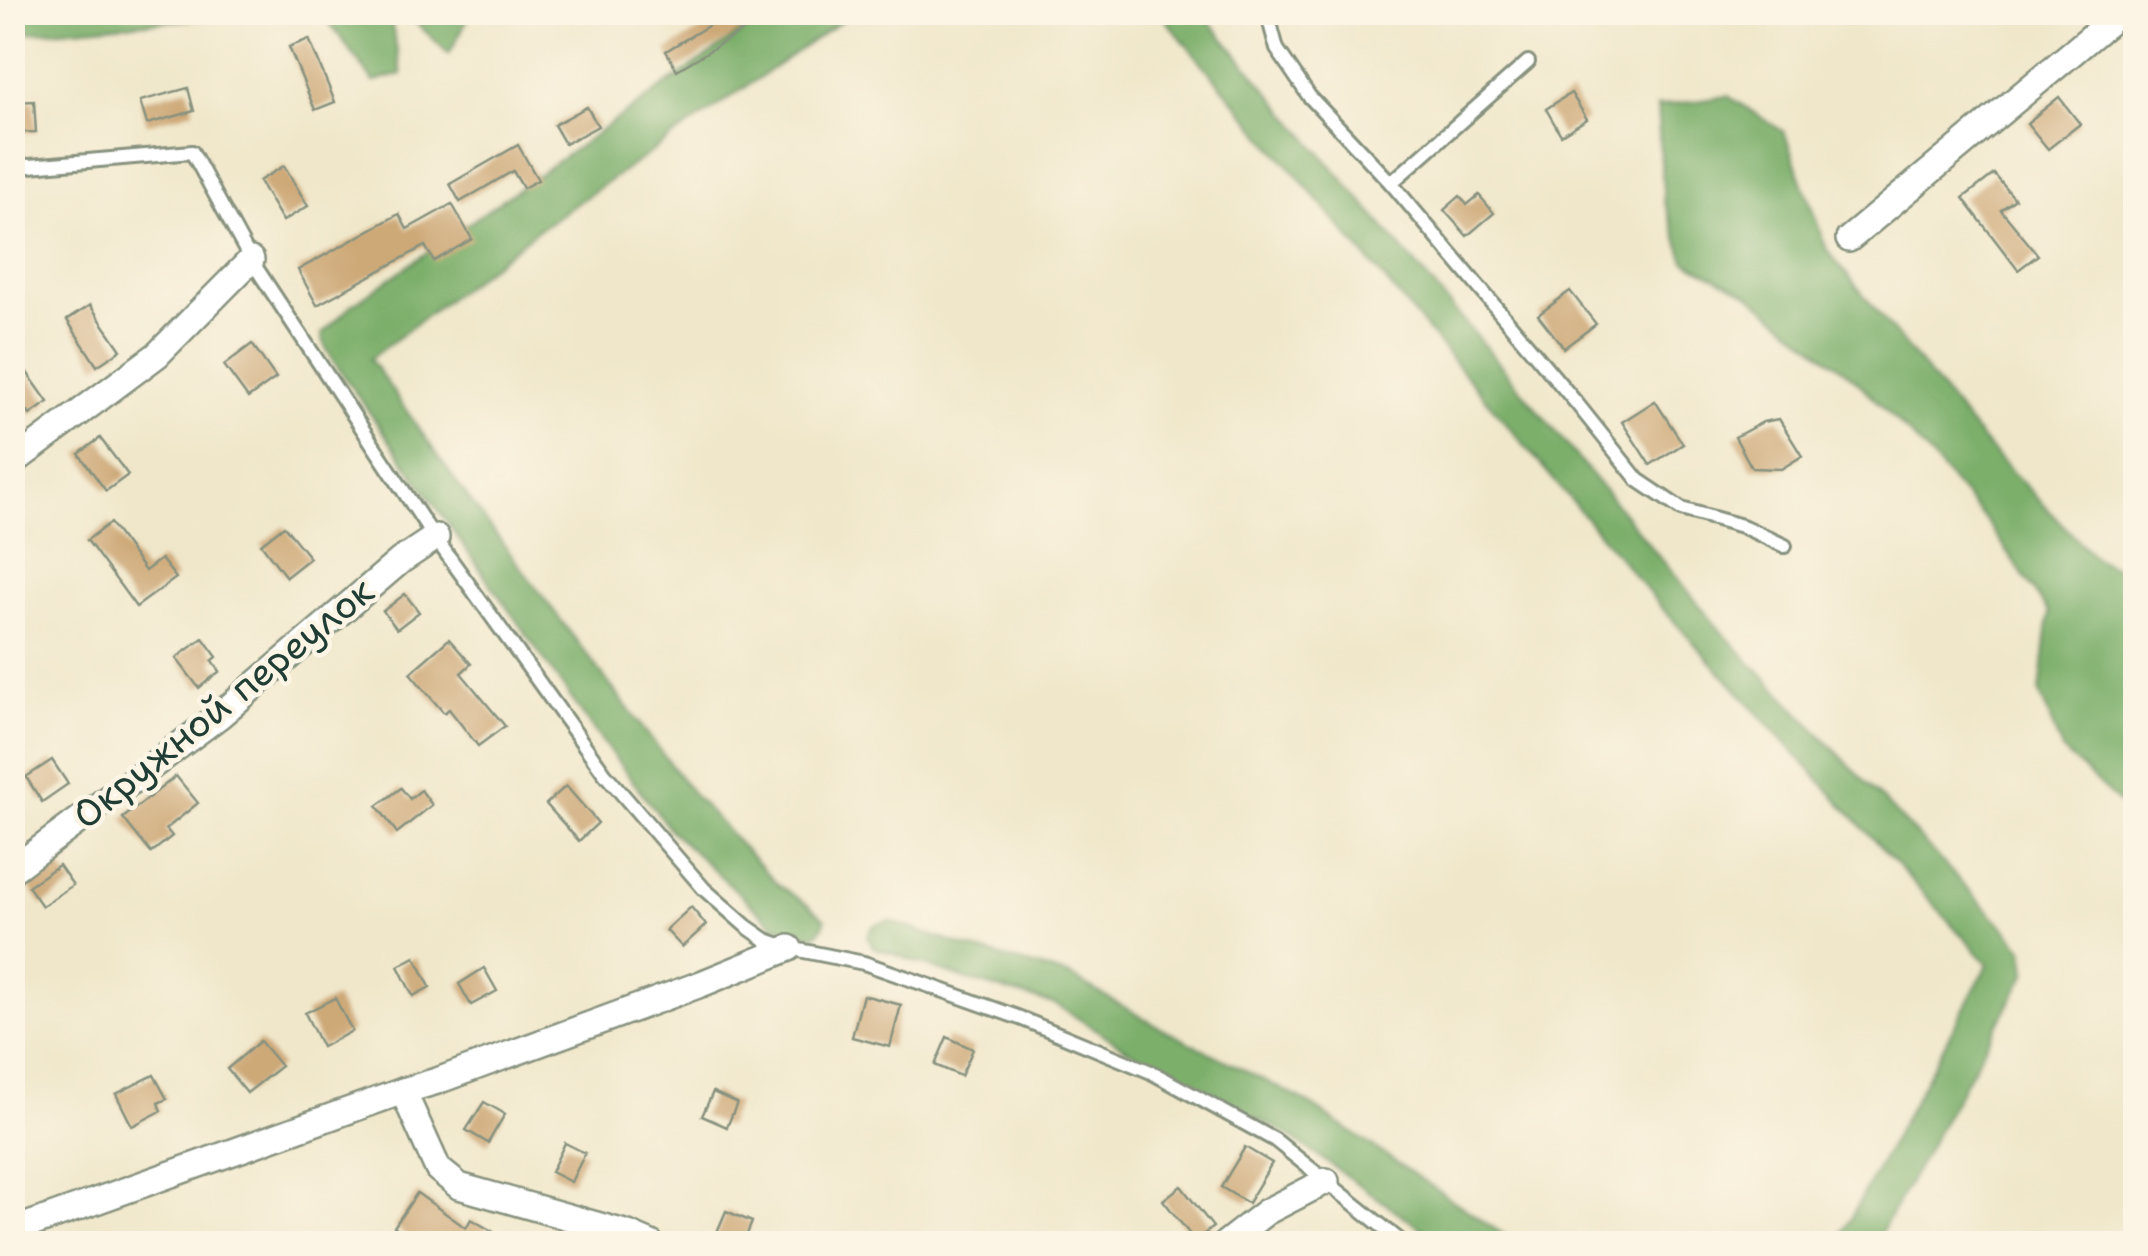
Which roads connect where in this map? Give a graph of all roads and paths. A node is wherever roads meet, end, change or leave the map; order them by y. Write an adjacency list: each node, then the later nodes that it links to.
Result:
1 (1267, 12): 5 (lane)
2 (2121, 12): 6 (street)
3 (1528, 62): 5 (lane)
4 (12, 165): 7 (lane)
5 (1391, 184): 10 (lane)
6 (1848, 239)
7 (251, 260): 8 (street); 9 (lane)
8 (12, 463)
9 (436, 537): 11 (street, Окружной переулок); 12 (lane)
10 (1785, 546)
11 (12, 870)
12 (789, 948): 13 (street); 14 (lane)
13 (404, 1091): 15 (street); 16 (street)
14 (1326, 1181): 17 (street); 18 (lane)
15 (12, 1231)
16 (650, 1244)
17 (1226, 1244)
18 (1404, 1244)

